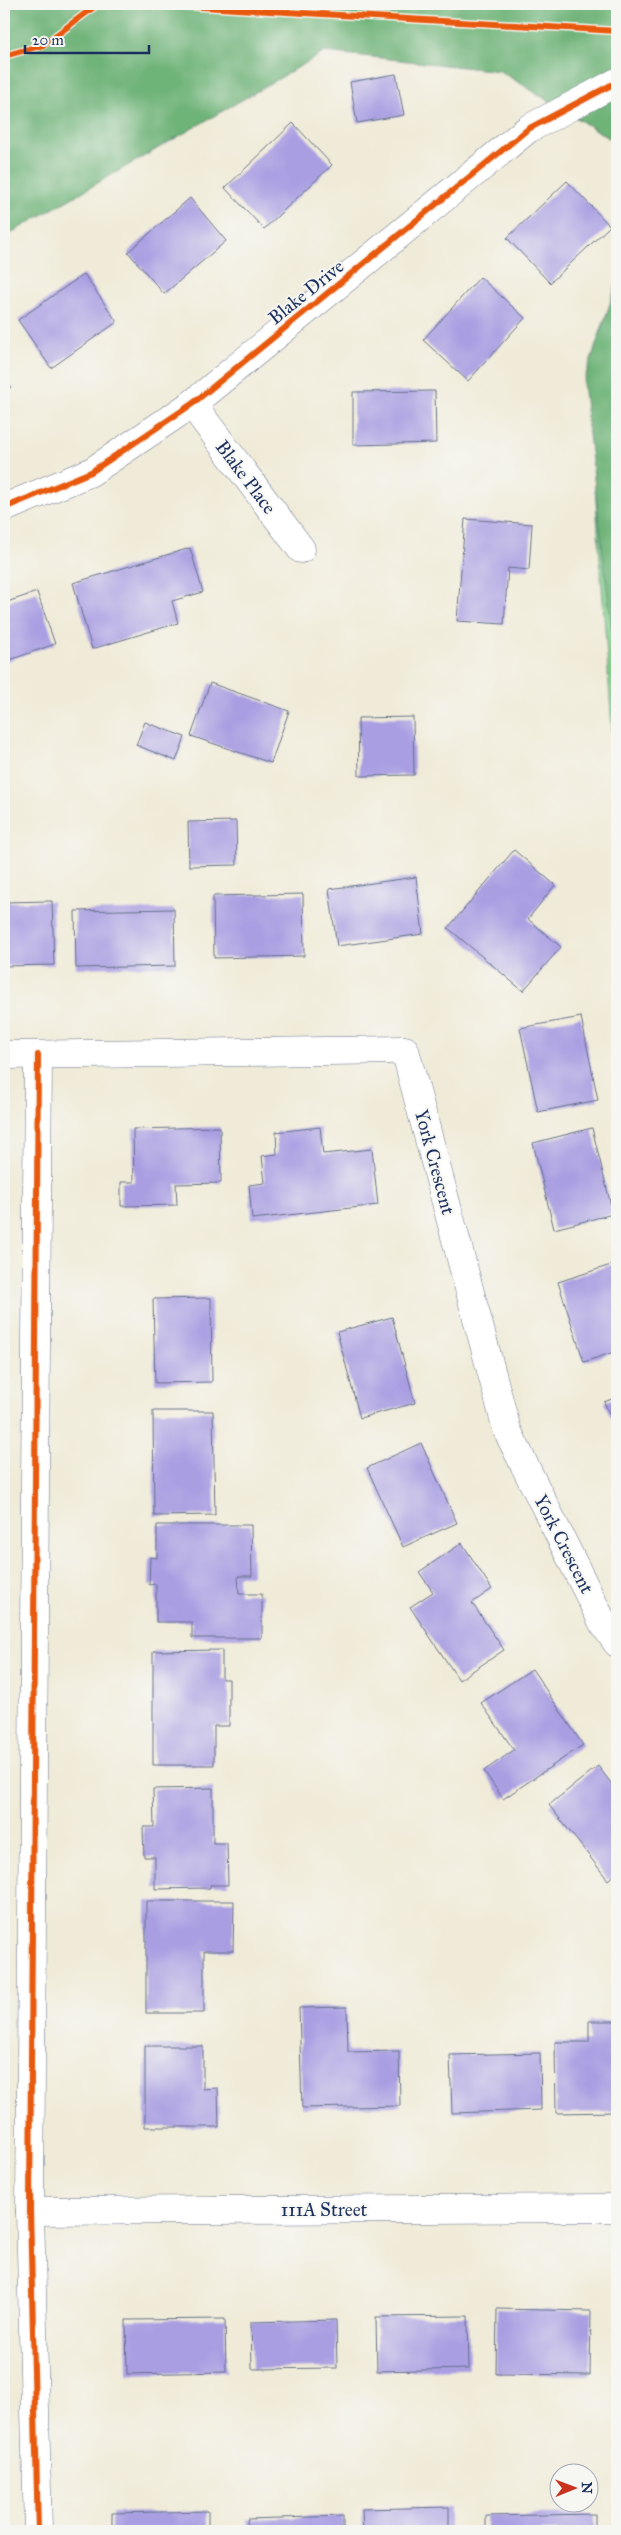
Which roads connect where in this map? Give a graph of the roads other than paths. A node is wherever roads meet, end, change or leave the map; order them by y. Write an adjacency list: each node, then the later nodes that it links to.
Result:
1 (617, 82): 2 (street, Blake Drive)
2 (192, 404): 3 (street, Blake Drive); 4 (street, Blake Place)
3 (4, 508)
4 (301, 549)
5 (4, 1055): 6 (street, York Crescent)
6 (38, 1055): 7 (street, York Crescent); 9 (street)
7 (617, 1643)
8 (617, 2208): 9 (street, 111A Street)
9 (30, 2211): 10 (street)
10 (38, 2531)

